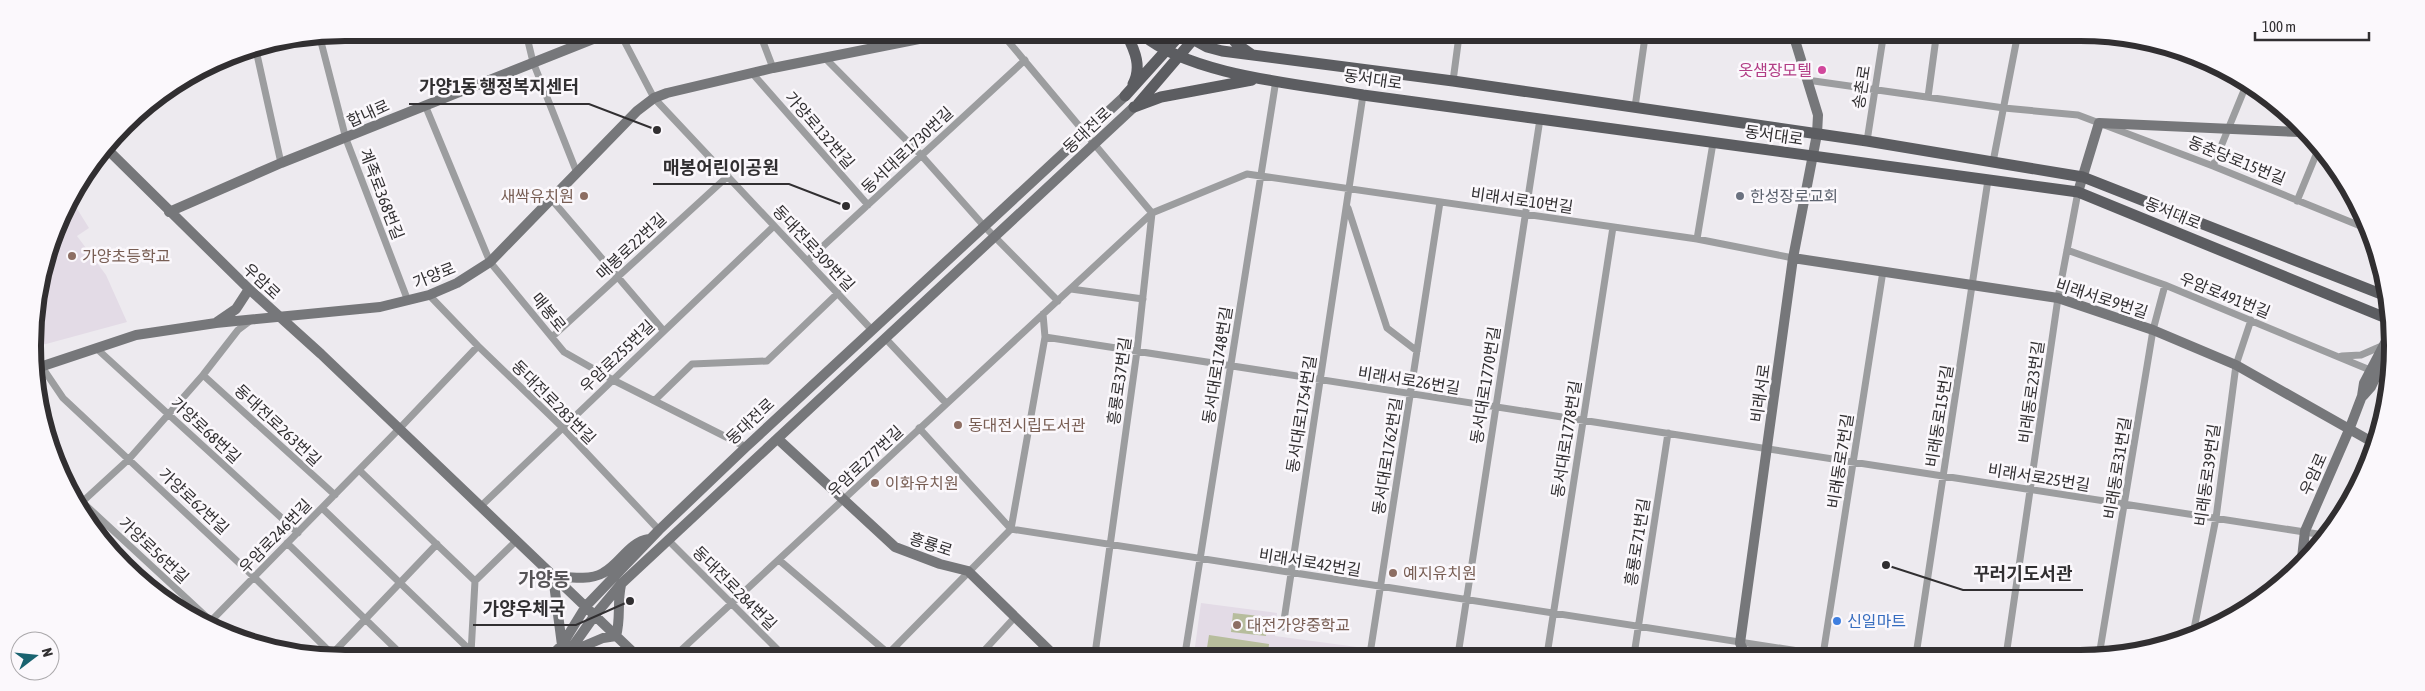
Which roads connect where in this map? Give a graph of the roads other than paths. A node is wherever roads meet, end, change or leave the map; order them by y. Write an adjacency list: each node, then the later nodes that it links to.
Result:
1 (528, 41): 26 (street)
2 (587, 41): 26 (main road, 합내로)
3 (624, 41): 37 (street, 동대전로309번길)
4 (762, 41): 27 (street)
5 (909, 41): 24 (main road, 가양로)
6 (1008, 41): 25 (street)
7 (1129, 41): 35 (main road)
8 (1153, 41): 20 (main road, 동서대로)
9 (1175, 41): 20 (main road, 동대전로)
10 (1190, 41): 22 (main road, 동대전로)
11 (1199, 41): 23 (main road, 동서대로)
12 (1235, 41): 23 (main road)
13 (1458, 41): 31 (street)
14 (1644, 41): 40 (street)
15 (1795, 41): 30 (main road, 비래서로)
16 (1883, 41): 32 (street, 송촌로)
17 (1936, 41): 36 (street)
18 (2016, 41): 41 (street)
19 (321, 42): 48 (street, 계족로368번길)
20 (1168, 50): 22 (main road, 동서대로); 35 (main road, 동대전로)
21 (257, 55): 57 (street)
22 (1181, 56): 29 (main road, 동서대로); 39 (main road, 동대전로)
23 (1260, 57): 31 (main road, 동서대로)
24 (824, 58): 27 (main road, 가양로); 54 (street)
25 (1025, 60): 47 (street); 54 (street, 동서대로1730번길)
26 (533, 62): 38 (main road, 합내로); 59 (street)
27 (772, 68): 28 (main road, 가양로)
28 (752, 73): 37 (main road, 가양로); 70 (street, 가양로132번길)
29 (1271, 80): 34 (main road, 동서대로); 39 (main road); 62 (street, 동서대로1748번길)
30 (1807, 80): 32 (street, 동춘당로15번길); 46 (main road, 비래서로)
31 (1453, 81): 40 (main road, 동서대로)
32 (1875, 89): 36 (street, 동춘당로15번길); 49 (street, 송촌로)
33 (2244, 90): 44 (street, 동춘당로15번길)
34 (1363, 95): 42 (main road, 동서대로); 65 (street, 동서대로1754번길)
35 (1125, 96): 47 (main road, 동대전로)
36 (1928, 97): 41 (street, 동춘당로15번길)
37 (654, 98): 59 (main road, 가양로); 61 (street, 동대전로309번길)
38 (425, 105): 48 (main road, 합내로); 84 (street, 매봉로)
39 (1134, 107): 51 (main road, 동대전로)
40 (1635, 107): 46 (main road, 동서대로)
41 (2004, 108): 43 (street, 동춘당로15번길); 56 (street)
42 (1540, 119): 50 (main road, 동서대로); 74 (street, 동서대로1770번길)
43 (2098, 122): 44 (main road, 동춘당로15번길); 58 (street, 동춘당로15번길); 63 (main road)
44 (2230, 128): 45 (main road, 동춘당로15번길); 58 (street)
45 (2297, 132)
46 (1817, 134): 49 (main road, 동서대로); 55 (main road, 비래서로)
47 (1085, 135): 51 (street); 77 (main road, 동대전로)
48 (346, 139): 57 (main road, 합내로); 96 (street, 계족로368번길)
49 (1867, 141): 56 (main road, 동서대로)
50 (1713, 143): 55 (main road, 동서대로); 80 (street)
51 (1095, 146): 73 (street); 79 (main road, 동대전로)
52 (110, 152): 72 (main road, 우암로)
53 (2316, 154): 68 (street)
54 (921, 155): 70 (street, 동서대로1730번길); 77 (street)
55 (1813, 156): 64 (main road, 동서대로); 82 (main road, 비래서로)
56 (1993, 162): 63 (main road, 동서대로)
57 (281, 163): 72 (main road, 합내로)
58 (2213, 166): 68 (street, 동춘당로15번길)
59 (577, 173): 67 (main road, 가양로)
60 (1247, 174): 62 (street, 비래서로10번길); 73 (street, 우암로277번길)
61 (728, 176): 76 (street, 동대전로309번길); 86 (street, 매봉로22번길)
62 (1260, 176): 65 (street, 비래서로10번길); 119 (street, 동서대로1748번길)
63 (2083, 177): 66 (main road); 92 (main road, 동서대로)
64 (1988, 180): 66 (main road, 동서대로); 87 (street, 비래동로15번길)
65 (1349, 189): 69 (street, 비래서로10번길); 71 (street, 동서대로1754번길)
66 (2078, 192): 81 (street, 비래동로23번길); 99 (main road, 동서대로)
67 (552, 200): 84 (main road, 가양로); 86 (street)
68 (2297, 200): 75 (street, 동춘당로15번길)
69 (1440, 202): 74 (street, 비래서로10번길); 113 (street, 동서대로1762번길)
70 (868, 205): 83 (street, 동서대로1730번길)
71 (1347, 205): 113 (street, 동서대로1754번길); 124 (street, 동서대로1754번길)
72 (170, 212): 89 (main road, 우암로)
73 (1152, 213): 90 (street, 우암로277번길); 95 (street, 흥룡로37번길)
74 (1525, 214): 78 (street, 비래서로10번길); 128 (street, 동서대로1770번길)
75 (2359, 225)
76 (774, 226): 83 (street, 동대전로309번길); 104 (street, 우암로255번길)
77 (984, 226): 79 (street); 105 (main road, 동대전로)
78 (1613, 227): 80 (street, 비래서로10번길); 130 (street, 동서대로1778번길)
79 (994, 236): 97 (street); 109 (main road, 동대전로)
80 (1697, 239): 82 (street, 비래서로10번길)
81 (2067, 250): 88 (street, 우암로491번길); 94 (street, 비래동로23번길)
82 (1793, 258): 85 (main road, 비래서로9번길); 139 (main road, 비래서로)
83 (808, 260): 91 (street, 동대전로309번길)
84 (490, 262): 93 (main road, 가양로); 107 (street, 매봉로)
85 (1883, 271): 87 (main road, 비래서로9번길); 141 (street, 비래동로7번길)
86 (617, 277): 104 (street); 107 (street, 매봉로22번길)
87 (1972, 285): 94 (main road, 비래서로9번길); 143 (street, 비래동로15번길)
88 (2165, 285): 102 (street, 우암로491번길); 106 (street, 비래동로31번길)
89 (249, 289): 100 (main road, 우암로); 103 (main road)
90 (1071, 289): 95 (street); 97 (street, 우암로277번길)
91 (838, 292): 105 (street, 동대전로309번길); 126 (street)
92 (2379, 293)
93 (429, 295): 96 (main road, 가양로); 110 (street, 동대전로283번길)
94 (2058, 298): 106 (main road, 비래서로9번길); 144 (street, 비래동로23번길)
95 (1143, 299): 114 (street, 흥룡로37번길)
96 (408, 301): 100 (main road, 가양로)
97 (1058, 301): 98 (street, 우암로277번길)
98 (1043, 314): 108 (street); 127 (street, 우암로277번길)
99 (2382, 316)
100 (280, 318): 101 (main road, 가양로); 133 (main road, 우암로)
101 (250, 320): 103 (main road, 가양로); 121 (street)
102 (2251, 320): 115 (street, 우암로491번길); 117 (street, 비래동로39번길)
103 (216, 323): 111 (main road, 가양로)
104 (663, 330): 123 (street, 우암로255번길)
105 (872, 330): 138 (main road, 동대전로)
106 (2153, 330): 117 (main road, 비래서로9번길); 148 (street, 비래동로31번길)
107 (552, 337): 123 (street, 매봉로)
108 (1045, 337): 114 (street, 비래서로26번길); 153 (street)
109 (886, 339): 127 (street); 136 (main road, 동대전로)
110 (478, 346): 131 (street, 동대전로283번길); 133 (street)
111 (96, 348): 118 (main road, 가양로); 129 (street, 가양로68번길)
112 (2384, 348): 115 (street)
113 (1417, 351): 125 (street, 동서대로1762번길)
114 (1137, 352): 119 (street, 비래서로26번길); 163 (street, 흥룡로37번길)
115 (2336, 356): 122 (street, 우암로491번길)
116 (2383, 356): 122 (main road, 우암로)
117 (2236, 365): 134 (main road, 비래서로9번길); 152 (street, 비래동로39번길)
118 (42, 366)
119 (1230, 366): 124 (street, 비래서로26번길); 165 (street, 동서대로1748번길)
120 (43, 370): 140 (street, 가양로62번길)
121 (203, 375): 129 (street); 145 (street, 동대전로263번길)
122 (2378, 375): 134 (main road, 우암로)
123 (613, 380): 126 (street, 매봉로); 131 (street, 우암로255번길)
124 (1320, 380): 125 (street, 비래서로26번길); 168 (street, 동서대로1754번길)
125 (1410, 394): 128 (street, 비래서로26번길); 174 (street, 동서대로1762번길)
126 (656, 400): 138 (street, 매봉로)
127 (946, 403): 132 (street, 우암로277번길)
128 (1496, 407): 130 (street, 비래서로26번길); 175 (street, 동서대로1770번길)
129 (168, 413): 140 (street); 156 (street, 가양로68번길)
130 (1583, 421): 135 (street, 비래서로26번길); 179 (street, 동서대로1778번길)
131 (563, 428): 149 (street, 우암로255번길); 154 (street, 동대전로283번길)
132 (920, 428): 147 (street, 우암로277번길); 153 (street)
133 (399, 429): 142 (street, 우암로246번길); 149 (main road, 우암로)
134 (2349, 430): 137 (main road, 비래서로9번길); 155 (main road, 우암로)
135 (1668, 433): 139 (street, 비래서로26번길); 185 (street, 흥룡로71번길)
136 (779, 440): 147 (main road, 흥룡로); 160 (main road, 동대전로)
137 (2369, 440)
138 (746, 447): 154 (main road, 동대전로)
139 (1768, 449): 141 (street, 비래서로25번길); 188 (main road, 비래서로)
140 (129, 459): 146 (street); 170 (street, 가양로62번길)
141 (1853, 462): 143 (street, 비래서로25번길); 211 (street, 비래동로7번길)
142 (359, 470): 145 (street, 우암로246번길); 162 (street)
143 (1944, 476): 144 (street, 비래서로25번길); 212 (street, 비래동로15번길)
144 (2030, 489): 148 (street, 비래서로25번길); 213 (street, 비래동로23번길)
145 (335, 495): 151 (street, 우암로246번길)
146 (83, 499)
147 (842, 501): 166 (street, 우암로277번길); 167 (main road, 흥룡로)
148 (2126, 504): 152 (street, 비래서로25번길); 191 (street, 비래동로31번길)
149 (480, 507): 159 (main road, 우암로)
150 (88, 508): 178 (street, 가양로56번길)
151 (322, 508): 156 (street, 우암로246번길); 172 (street)
152 (2216, 518): 155 (street, 비래서로25번길); 186 (street, 비래동로39번길)
153 (1011, 529): 163 (street, 비래서로42번길); 167 (street)
154 (659, 530): 158 (main road, 동대전로)
155 (2305, 532): 157 (street, 비래서로25번길); 164 (main road, 우암로)
156 (298, 533): 161 (street, 우암로246번길)
157 (2319, 533)
158 (650, 539): 169 (main road); 177 (main road, 동대전로)
159 (516, 541): 169 (main road, 우암로); 171 (street)
160 (669, 541): 173 (main road, 동대전로); 176 (street, 동대전로284번길)
161 (287, 543): 170 (street, 우암로246번길); 183 (street)
162 (437, 544): 171 (street); 172 (street)
163 (1110, 545): 165 (street, 비래서로42번길); 203 (street, 흥룡로37번길)
164 (2303, 552)
165 (1200, 559): 168 (street, 비래서로42번길); 204 (street, 동서대로1748번길)
166 (779, 560): 176 (street, 우암로277번길); 199 (street)
167 (968, 571): 181 (main road, 흥룡로); 200 (street)
168 (1291, 573): 174 (street, 비래서로42번길); 184 (street, 동서대로1754번길)
169 (553, 576): 177 (main road, 우암로); 195 (main road)
170 (254, 577): 182 (street, 우암로246번길); 189 (street, 가양로62번길)
171 (475, 581): 194 (street)
172 (400, 583): 183 (street); 193 (street)
173 (622, 584): 180 (main road, 동대전로); 187 (main road)
174 (1380, 587): 175 (street, 비래서로42번길); 205 (street, 동서대로1762번길)
175 (1466, 601): 179 (street, 비래서로42번길); 206 (street, 동서대로1770번길)
176 (731, 604): 197 (street, 우암로277번길); 198 (street, 동대전로284번길)
177 (586, 606): 180 (main road, 우암로); 195 (main road, 동대전로)
178 (202, 613)
179 (1553, 614): 185 (street, 비래서로42번길); 207 (street, 동서대로1778번길)
180 (594, 615): 187 (main road, 우암로); 195 (main road, 동대전로)
181 (1016, 617): 201 (street); 202 (main road, 흥룡로)
182 (214, 619)
183 (366, 620): 190 (street); 192 (street)
184 (1283, 627)
185 (1638, 628): 188 (street, 비래서로42번길); 208 (street, 흥룡로71번길)
186 (2194, 628)
187 (616, 636): 195 (main road); 196 (main road, 우암로)
188 (1740, 643): 209 (main road, 비래서로); 210 (street, 비래서로42번길)
189 (328, 649)
190 (336, 649)
191 (2100, 649)
192 (397, 650)
193 (470, 650)
194 (472, 650)
195 (566, 650)
196 (631, 650)
197 (681, 650)
198 (778, 650)
199 (884, 650)
200 (891, 650)
201 (985, 650)
202 (1049, 650)
203 (1096, 650)
204 (1186, 650)
205 (1371, 650)
206 (1459, 650)
207 (1548, 650)
208 (1635, 650)
209 (1742, 650)
210 (1789, 650)
211 (1825, 650)
212 (1917, 650)
213 (2007, 650)

